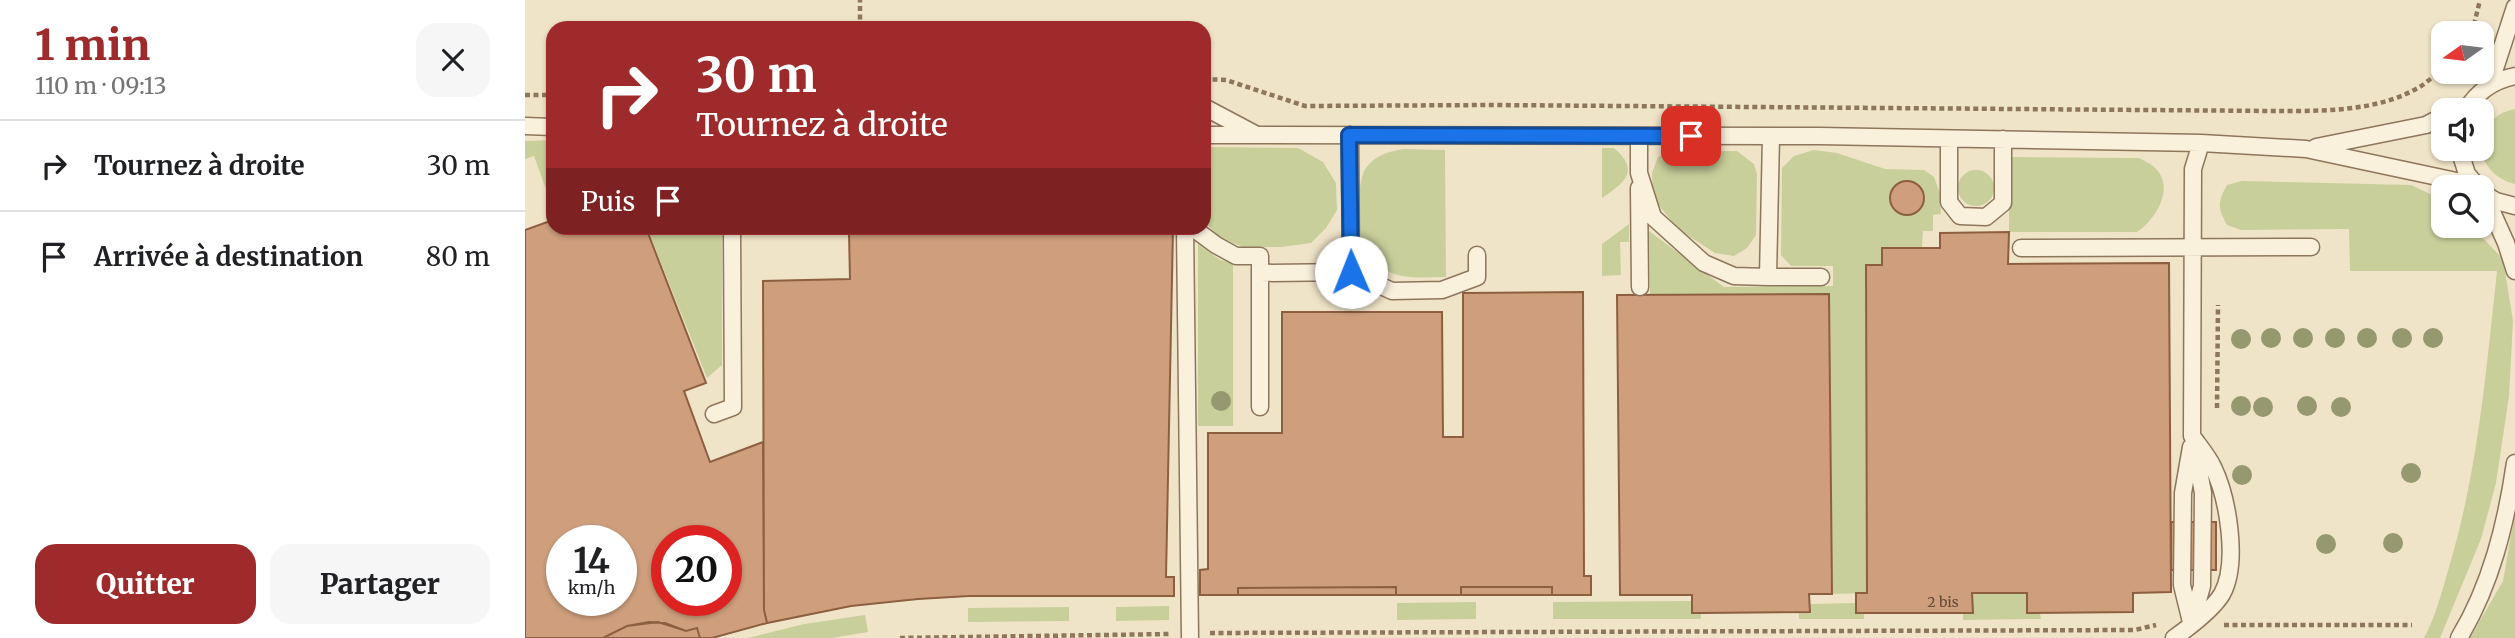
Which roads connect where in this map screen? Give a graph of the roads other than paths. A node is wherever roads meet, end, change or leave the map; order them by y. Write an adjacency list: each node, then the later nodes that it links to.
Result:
1 (2515, 7): 2 (lane)
2 (2494, 72)
3 (2515, 76): 4 (lane)
4 (2494, 83)
5 (2490, 84): 6 (lane)
6 (2477, 98)
7 (1211, 111): 12 (lane)
8 (2431, 122): 19 (lane)
9 (525, 127): 10 (lane)
10 (546, 127)
11 (1211, 135): 12 (lane)
12 (1258, 135): 13 (lane)
13 (1349, 135): 14 (lane); 33 (lane)
14 (1639, 136): 15 (lane); 20 (lane)
15 (1771, 136): 16 (lane); 35 (lane)
16 (1949, 139): 17 (lane); 17 (lane)
17 (2003, 139): 18 (lane)
18 (2201, 143): 19 (lane); 30 (lane)
19 (2307, 149): 21 (lane)
20 (1639, 173): 35 (lane); 37 (lane)
21 (2431, 178)
22 (2494, 200): 23 (lane)
23 (2515, 206)
24 (2494, 218): 32 (lane)
25 (732, 235): 39 (lane)
26 (1185, 235): 43 (lane)
27 (1202, 235): 34 (lane)
28 (2311, 247): 30 (lane)
29 (2021, 248): 30 (lane)
30 (2193, 248): 40 (lane)
31 (1477, 255): 33 (lane)
32 (2515, 271)
33 (1351, 272): 34 (lane)
34 (1260, 273): 38 (lane)
35 (1768, 276): 36 (lane)
36 (1821, 276)
37 (1640, 287)
38 (1260, 407)
39 (714, 414)
40 (2192, 436): 42 (lane); 42 (lane)
41 (2515, 463): 45 (lane)
42 (2192, 625): 44 (lane)
43 (1190, 636)
44 (2174, 638)
45 (2459, 638)

